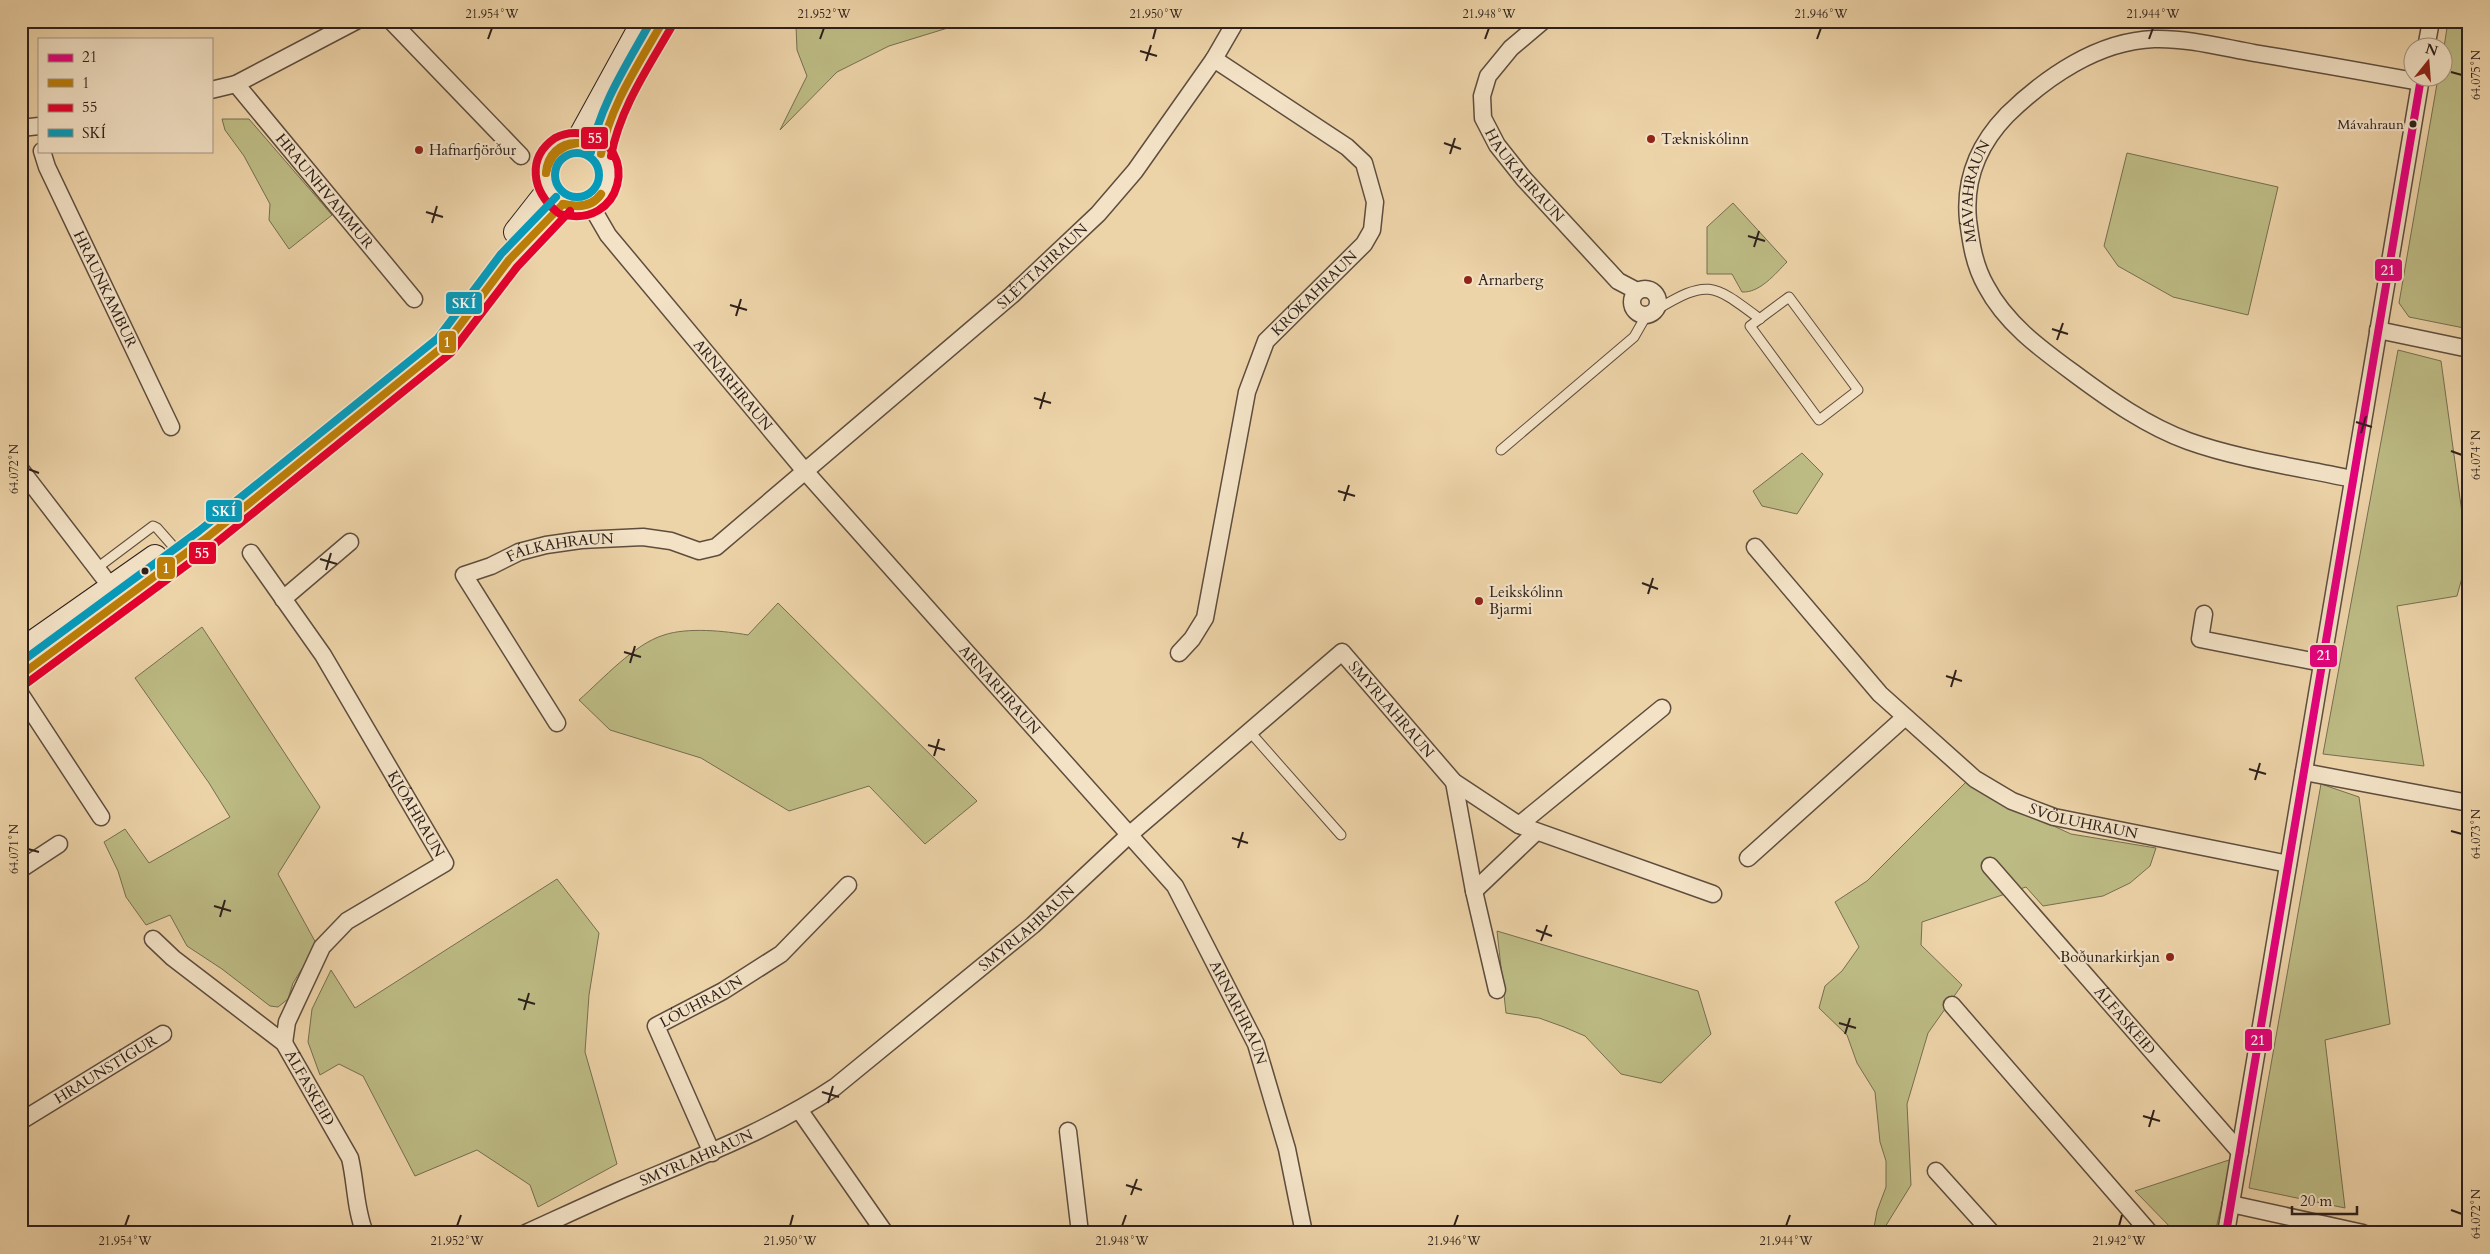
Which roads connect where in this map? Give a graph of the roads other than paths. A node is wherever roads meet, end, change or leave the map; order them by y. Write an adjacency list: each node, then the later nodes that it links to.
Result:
1 (356, 21): 13 (street)
2 (391, 21): 19 (street)
3 (644, 21): 16 (main road)
4 (663, 21): 11 (main road)
5 (670, 21): 11 (lane)
6 (1236, 21): 10 (street, SLÉTTAHRAUN)
7 (1543, 21): 23 (street, HAUKAHRAUN)
8 (2430, 21): 9 (street)
9 (2427, 38)
10 (1214, 59): 30 (street, SLÉTTAHRAUN); 41 (street, KRÓKAHRAUN)
11 (642, 60): 18 (main road)
12 (2402, 77): 31 (street, MÁVAHRAUN)
13 (236, 84): 15 (street); 22 (street, HRAUNHVAMMUR)
14 (2420, 88): 25 (street)
15 (212, 90)
16 (577, 143): 18 (main road); 20 (main road)
17 (42, 152): 27 (street, HRAUNKAMBUR)
18 (601, 154): 21 (main road)
19 (521, 156)
20 (556, 197): 21 (main road); 33 (main road); 37 (main road)
21 (590, 204): 30 (street, ARNARHRAUN)
22 (414, 299)
23 (1651, 313): 24 (lane); 28 (lane)
24 (1760, 319): 24 (lane)
25 (2378, 330): 26 (street); 31 (street)
26 (2469, 349)
27 (171, 427)
28 (1501, 450)
29 (21, 470): 36 (street)
30 (804, 470): 47 (street, FÁLKAHRAUN); 55 (street, ARNARHRAUN)
31 (2353, 479): 42 (street)
32 (350, 542): 38 (street)
33 (172, 545): 36 (lane); 37 (main road)
34 (1755, 547): 46 (street, SVÖLUHRAUN)
35 (250, 554): 38 (street, KJÓAHRAUN)
36 (97, 568): 37 (street)
37 (117, 594): 40 (main road); 43 (main road)
38 (283, 599): 69 (street, KJÓAHRAUN)
39 (2204, 614): 42 (street)
40 (21, 651)
41 (1179, 653)
42 (2322, 663): 49 (street)
43 (21, 675)
44 (21, 695): 52 (street)
45 (1662, 708): 53 (street)
46 (1904, 718): 58 (street); 59 (street, SVÖLUHRAUN)
47 (557, 723)
48 (1250, 732): 50 (street, SMYRLAHRAUN); 55 (street, SMYRLAHRAUN); 56 (lane)
49 (2304, 772): 51 (street); 59 (street)
50 (1454, 782): 53 (street, SMYRLAHRAUN); 63 (street)
51 (2469, 802)
52 (101, 817)
53 (1519, 825): 54 (street, SMYRLAHRAUN)
54 (1536, 832): 63 (street); 64 (street, SMYRLAHRAUN)
55 (1129, 835): 70 (street, SMYRLAHRAUN); 81 (street, ARNARHRAUN)
56 (1341, 835)
57 (58, 844): 61 (street)
58 (1748, 858)
59 (2288, 864): 73 (street)
60 (1990, 866): 73 (street, ÁLFASKEIÐ)
61 (21, 869)
62 (848, 885): 74 (street, LÓUHRAUN)
63 (1474, 891): 66 (street)
64 (1713, 894)
65 (153, 939): 69 (street, ÁLFASKEIÐ)
66 (1497, 990)
67 (1952, 1005): 83 (street)
68 (163, 1034): 71 (street, HRAUNSTÍGUR)
69 (284, 1043): 77 (street, ÁLFASKEIÐ)
70 (800, 1111): 74 (street, SMYRLAHRAUN); 79 (street)
71 (21, 1121)
72 (1068, 1131): 80 (street)
73 (2240, 1152): 76 (street)
74 (712, 1153): 78 (street, SMYRLAHRAUN)
75 (1936, 1171): 82 (street)
76 (2231, 1204): 84 (street); 85 (street)
77 (365, 1233)
78 (526, 1233)
79 (885, 1233)
80 (1080, 1233)
81 (1304, 1233)
82 (1992, 1233)
83 (2150, 1233)
84 (2226, 1233)
85 (2363, 1233)

